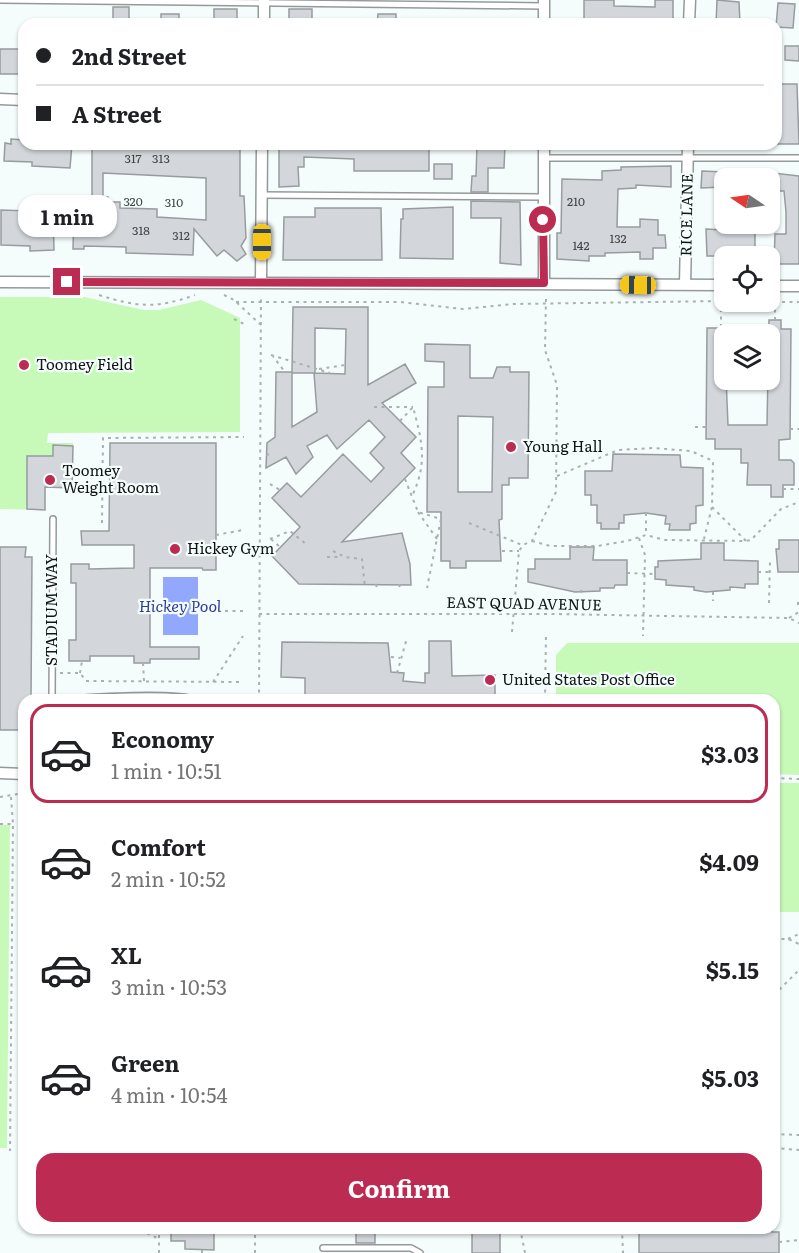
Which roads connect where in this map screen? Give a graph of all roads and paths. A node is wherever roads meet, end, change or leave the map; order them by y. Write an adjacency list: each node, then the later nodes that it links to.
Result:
1 (0, 0): 3 (lane)
2 (690, 0): 6 (street)
3 (264, 1): 4 (lane); 5 (street)
4 (544, 3)
5 (264, 18)
6 (689, 18)
7 (0, 99): 8 (street)
8 (18, 100)
9 (262, 150): 15 (street)
10 (544, 150): 12 (street)
11 (688, 150): 13 (street, RICE LANE)
12 (544, 158): 13 (lane); 16 (street)
13 (687, 158): 14 (lane); 20 (street, RICE LANE)
14 (799, 158)
15 (262, 195): 16 (lane); 18 (street)
16 (544, 197): 19 (street)
17 (0, 282): 18 (street)
18 (261, 283): 19 (street); 29 (path)
19 (544, 283): 20 (street); 32 (path)
20 (685, 285): 21 (street)
21 (714, 285)
22 (780, 286): 23 (street)
23 (799, 286)
24 (201, 293): 26 (path)
25 (219, 293): 28 (path)
26 (93, 294)
27 (714, 301): 32 (path)
28 (236, 302): 29 (path); 37 (path)
29 (261, 302): 32 (path); 37 (path)
30 (780, 302): 31 (path)
31 (799, 302)
32 (546, 304): 52 (path)
33 (775, 312): 35 (path)
34 (234, 319): 36 (path)
35 (775, 320)
36 (244, 324)
37 (261, 325): 102 (path)
38 (345, 365): 39 (path)
39 (318, 370): 40 (path); 41 (path)
40 (285, 372)
41 (330, 373)
42 (374, 407): 43 (path)
43 (413, 407): 44 (path); 58 (path)
44 (400, 421)
45 (694, 427): 46 (path)
46 (706, 427)
47 (790, 429): 48 (path)
48 (799, 429)
49 (244, 437): 50 (path)
50 (132, 438): 51 (path); 64 (path)
51 (132, 443)
52 (557, 476): 60 (path); 72 (path)
53 (405, 479): 58 (path)
54 (270, 484): 57 (path)
55 (783, 489): 56 (path)
56 (799, 489)
57 (280, 490)
58 (412, 496): 61 (path)
59 (799, 502): 73 (path)
60 (712, 507): 71 (path); 73 (path)
61 (418, 512): 70 (path); 70 (path)
62 (646, 513): 68 (path)
63 (53, 519): 122 (lane, STADIUM WAY)
64 (102, 523)
65 (469, 523): 75 (path)
66 (243, 530): 67 (path)
67 (216, 535)
68 (646, 535): 69 (path); 71 (path)
69 (638, 537): 72 (path); 87 (path)
70 (437, 539): 91 (path)
71 (704, 539): 73 (path)
72 (532, 541): 75 (path)
73 (746, 541)
74 (307, 545): 76 (path)
75 (523, 545): 79 (path)
76 (280, 547)
77 (333, 551): 81 (path)
78 (501, 551): 79 (path)
79 (519, 551): 89 (path)
80 (327, 557): 81 (path)
81 (345, 557): 90 (path)
82 (770, 561): 84 (path)
83 (758, 572): 84 (path)
84 (770, 572): 96 (path)
85 (627, 573): 87 (path)
86 (655, 574): 87 (path)
87 (644, 575): 104 (path)
88 (511, 576): 89 (path)
89 (518, 576): 103 (path)
90 (365, 588)
91 (427, 588)
92 (581, 590): 94 (path)
93 (713, 592): 95 (path)
94 (582, 597)
95 (713, 601)
96 (769, 603)
97 (798, 603): 98 (path)
98 (798, 608)
99 (210, 611): 100 (path)
100 (243, 611)
101 (799, 612): 105 (path)
102 (259, 614): 103 (path, EAST QUAD AVENUE); 123 (path)
103 (515, 614): 104 (path, EAST QUAD AVENUE); 107 (path)
104 (644, 616): 105 (path, EAST QUAD AVENUE); 110 (path)
105 (789, 618): 106 (path, EAST QUAD AVENUE)
106 (799, 623)
107 (512, 632)
108 (546, 633): 124 (path)
109 (243, 636): 120 (path)
110 (643, 636)
111 (407, 638): 113 (path)
112 (391, 657): 113 (path)
113 (401, 658): 118 (path)
114 (82, 661): 117 (path)
115 (143, 663): 119 (path)
116 (60, 673): 117 (path)
117 (80, 673): 119 (path)
118 (398, 673)
119 (144, 681): 120 (path)
120 (213, 682): 121 (path)
121 (243, 682)
122 (52, 694)
123 (259, 694)
124 (545, 694)
125 (0, 773): 126 (street)
126 (18, 774)
127 (780, 778): 128 (path)
128 (799, 779)
129 (18, 795): 131 (path)
130 (0, 797): 131 (path)
131 (11, 797): 133 (path)
132 (0, 824): 133 (path)
133 (13, 824): 144 (path)
134 (799, 934): 136 (path)
135 (780, 939): 136 (path)
136 (788, 939): 137 (path)
137 (799, 944)
138 (799, 970): 139 (path)
139 (780, 989)
140 (780, 1134): 141 (path)
141 (799, 1134)
142 (780, 1148): 143 (path)
143 (799, 1150)
144 (10, 1151)
145 (149, 1234): 150 (path)
146 (159, 1234): 150 (path)
147 (255, 1234): 155 (path)
148 (521, 1234): 157 (path)
149 (622, 1234): 158 (path)
150 (159, 1239): 154 (path)
151 (799, 1240): 152 (path)
152 (779, 1242)
153 (323, 1248): 156 (lane)
154 (159, 1253)
155 (255, 1253)
156 (420, 1253)
157 (525, 1253)
158 (623, 1253)

